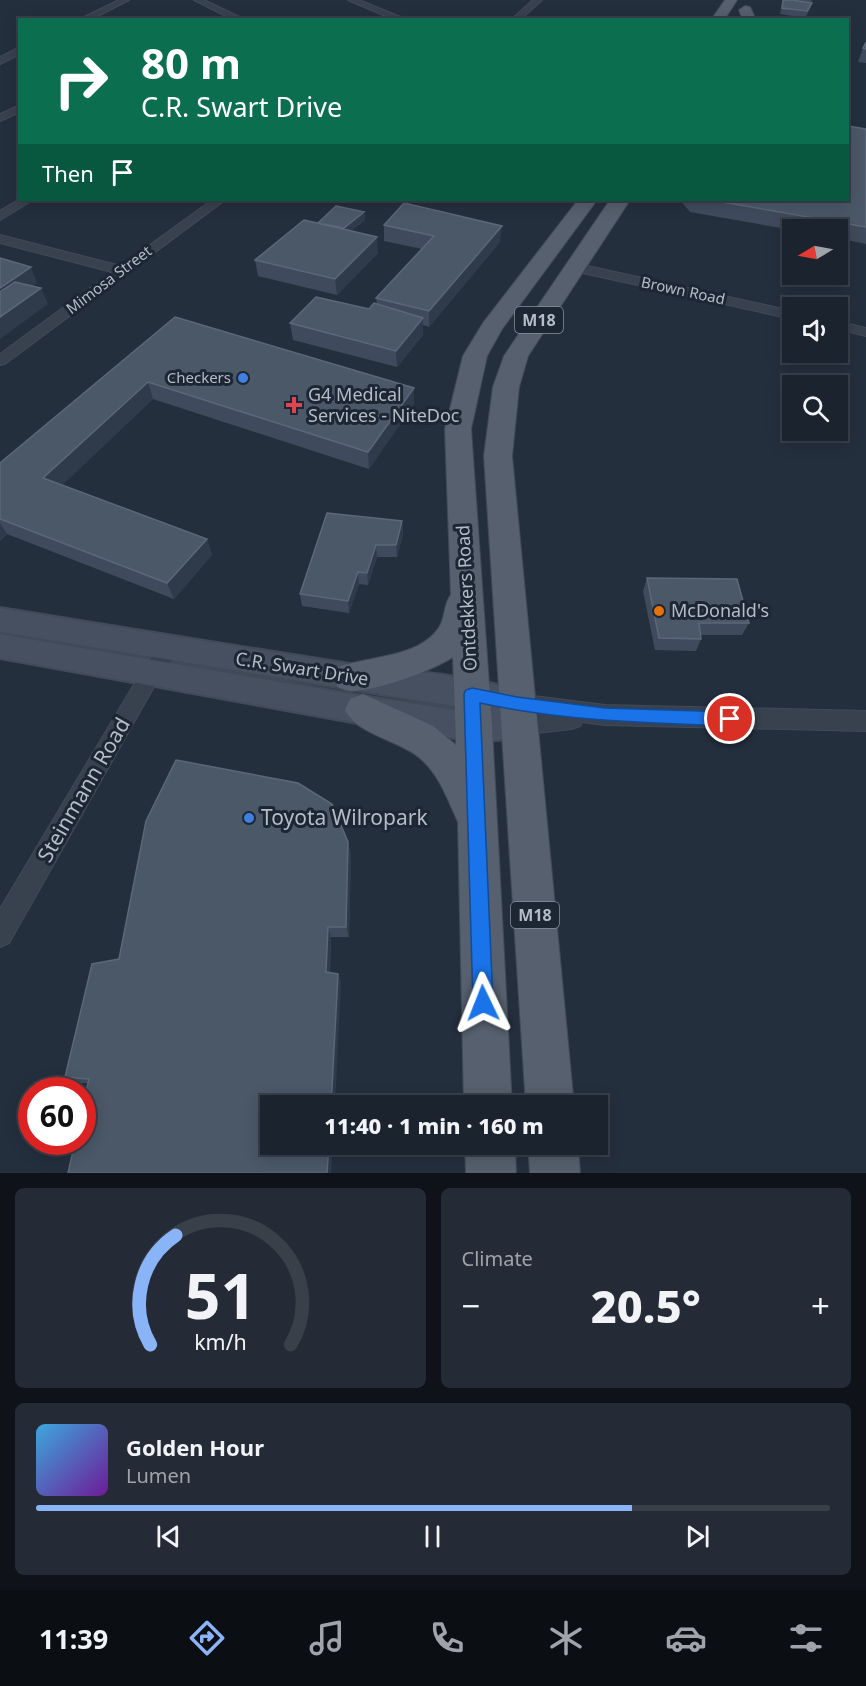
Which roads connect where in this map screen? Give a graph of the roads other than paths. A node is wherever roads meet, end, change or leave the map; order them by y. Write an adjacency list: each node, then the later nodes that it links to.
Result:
1 (125, 0): 9 (street)
2 (198, 0): 8 (street)
3 (352, 0): 7 (street)
4 (378, 0): 7 (street)
5 (538, 0): 13 (street)
6 (731, 0): 14 (main road)
7 (363, 4): 12 (street)
8 (232, 15): 10 (street); 11 (street)
9 (86, 18)
10 (226, 18)
11 (238, 18)
12 (399, 18)
13 (517, 18)
14 (718, 18)
15 (18, 52): 16 (street)
16 (0, 61)
17 (18, 109): 18 (street)
18 (0, 118)
19 (25, 201): 23 (street)
20 (218, 201): 26 (street, Mimosa Street)
21 (585, 201): 31 (main road, Ontdekkers Road / M18)
22 (619, 201): 25 (main road, M18)
23 (0, 216)
24 (0, 239): 26 (street)
25 (574, 267): 27 (street, Brown Road); 37 (main road, M18)
26 (120, 270): 30 (street, Mimosa Street)
27 (782, 313)
28 (848, 328): 29 (street)
29 (866, 332)
30 (0, 361)
31 (466, 580): 35 (main road); 36 (main road, Ontdekkers Road / M18)
32 (0, 620): 34 (main road, C.R. Swart Drive)
33 (0, 646): 34 (main road, C.R. Swart Drive)
34 (161, 660): 35 (main road, C.R. Swart Drive); 40 (street, Steinmann Road)
35 (356, 694): 36 (main road, C.R. Swart Drive); 39 (main road)
36 (473, 711): 37 (main road, C.R. Swart Drive); 39 (main road, Ontdekkers Road / M18)
37 (518, 714): 38 (street, C.R. Swart Drive); 42 (main road, M18)
38 (866, 721)
39 (477, 821): 41 (main road, Ontdekkers Road / M18)
40 (0, 934)
41 (488, 1095)
42 (549, 1095)
43 (490, 1155): 45 (main road)
44 (554, 1155): 46 (main road)
45 (491, 1173)
46 (555, 1173)

